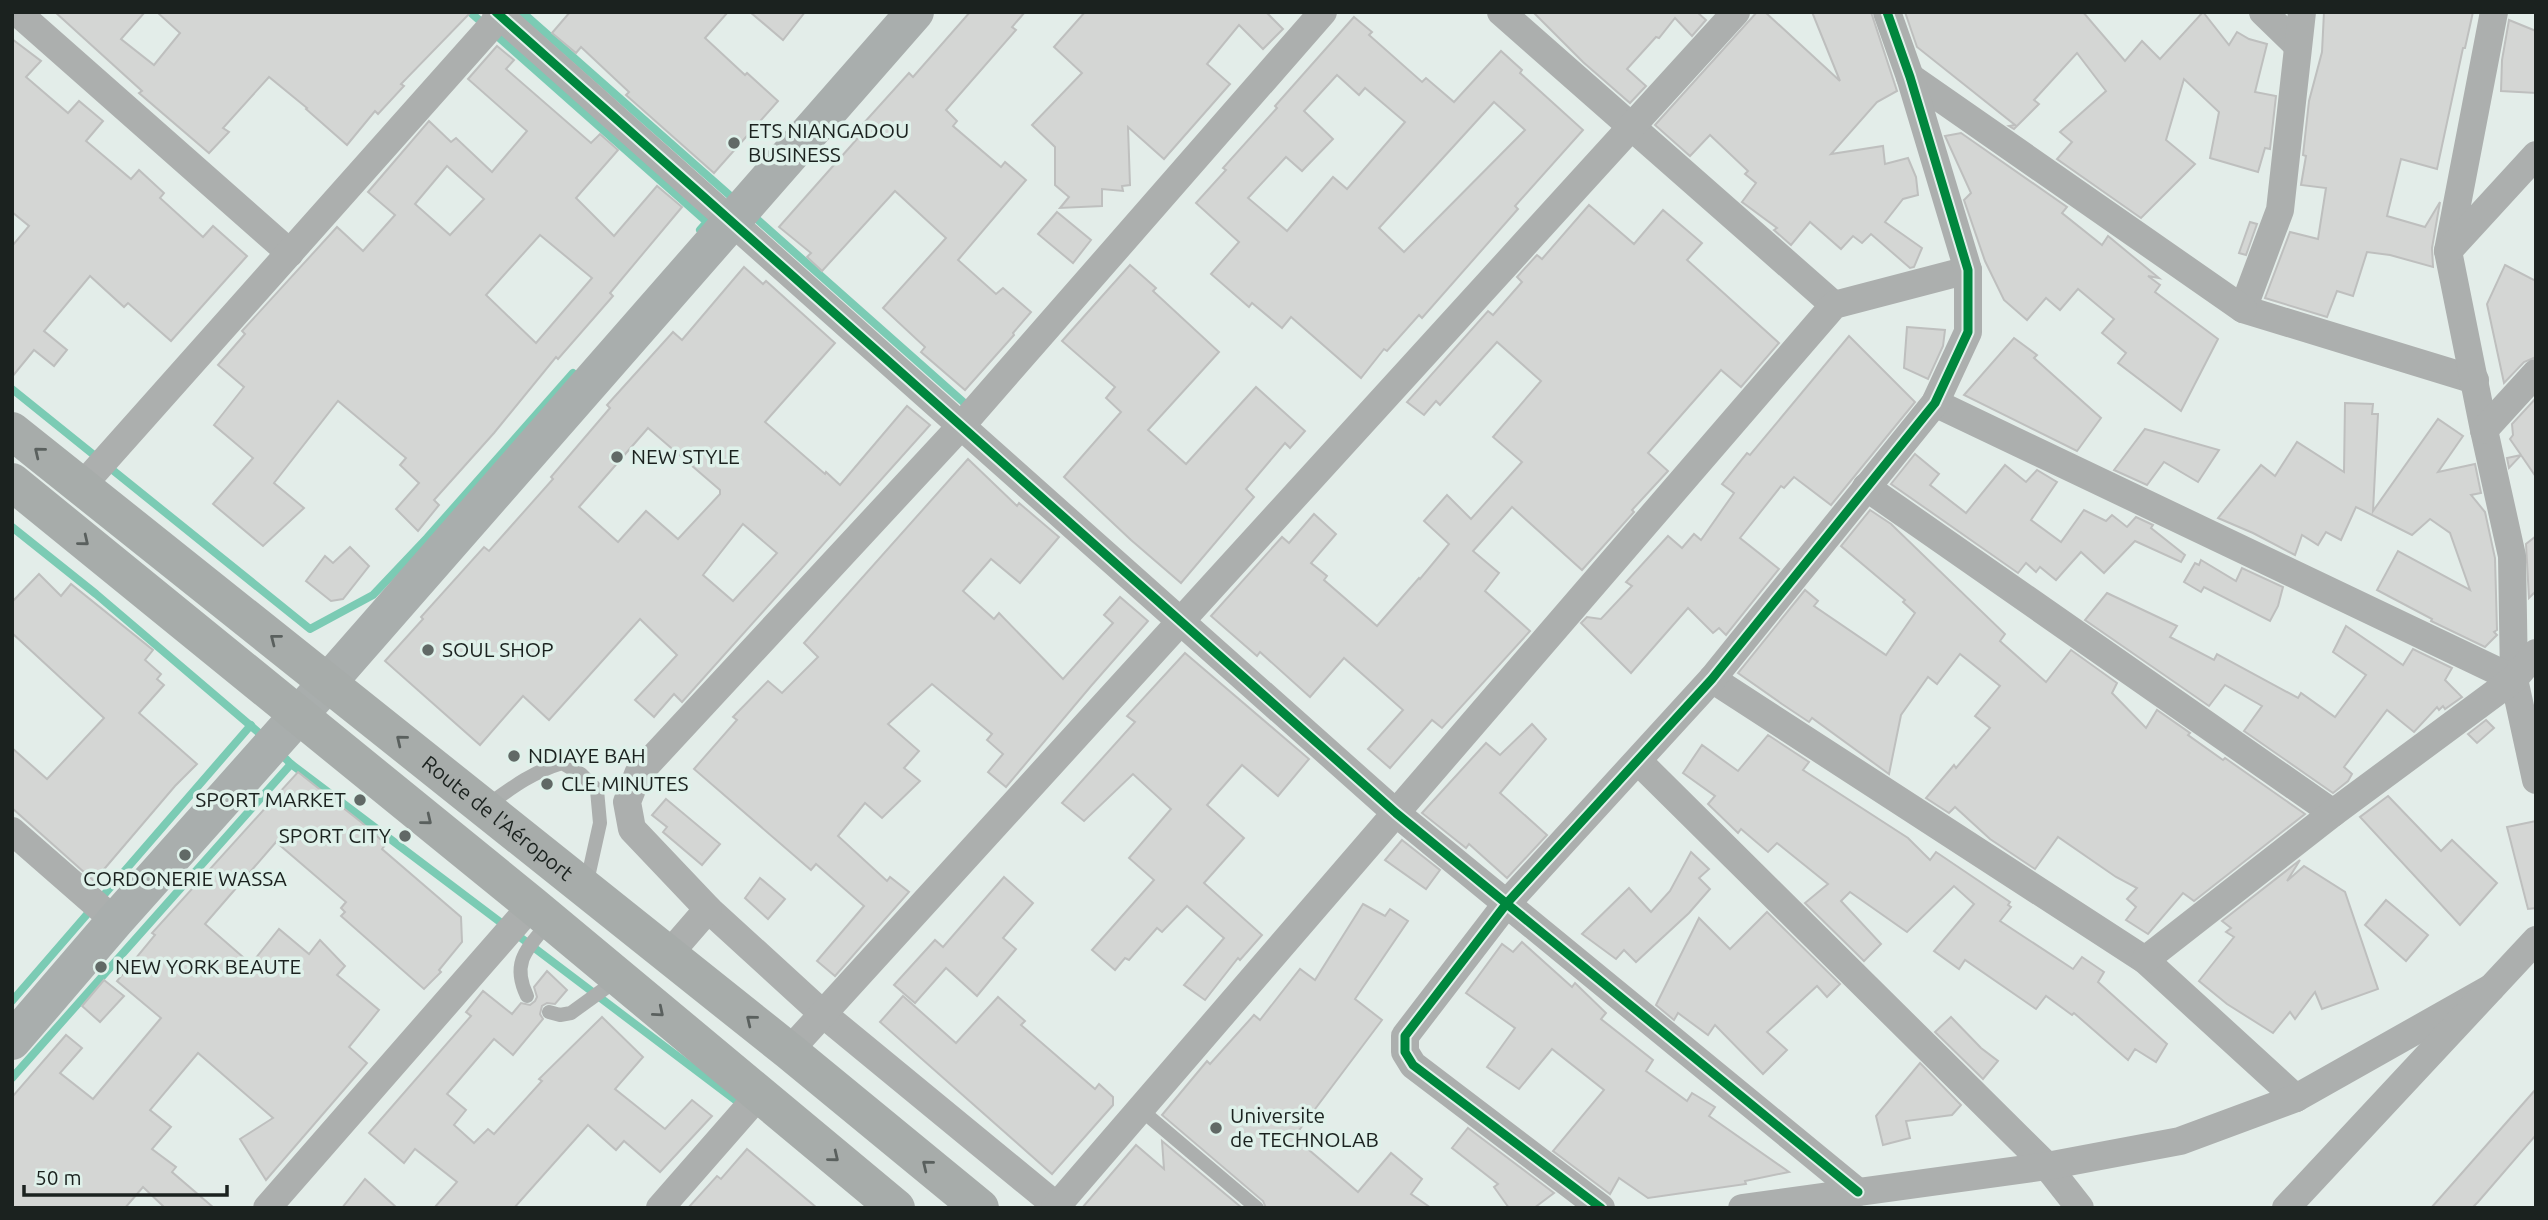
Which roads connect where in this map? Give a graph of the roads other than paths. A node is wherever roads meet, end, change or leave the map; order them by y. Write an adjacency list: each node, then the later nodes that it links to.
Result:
1 (17, 12): 17 (street)
2 (915, 12): 15 (main road)
3 (1323, 12): 24 (street)
4 (1500, 12): 13 (street)
5 (1736, 12): 13 (street)
6 (1887, 12): 12 (street)
7 (2263, 12): 11 (street)
8 (2302, 12): 11 (street)
9 (2494, 12): 16 (street)
10 (500, 14): 15 (street); 17 (street)
11 (2297, 45): 20 (street)
12 (1910, 77): 18 (street); 20 (street)
13 (1631, 127): 19 (street); 30 (street)
14 (2536, 155): 16 (street)
15 (731, 222): 24 (street); 34 (main road)
16 (2448, 251): 22 (street)
17 (290, 253): 28 (street)
18 (1968, 270): 19 (street); 23 (street)
19 (1834, 305): 39 (street)
20 (2243, 309): 22 (street)
21 (2536, 373): 25 (street)
22 (2474, 380): 25 (street)
23 (1935, 402): 29 (street); 33 (street)
24 (961, 426): 30 (street); 44 (street)
25 (2484, 430): 33 (street)
26 (12, 431): 28 (highway, Route de l'Aéroport, one-way to 26)
27 (12, 482): 35 (highway, one-way to 35)
28 (81, 487): 34 (highway, Route de l'Aéroport, one-way to 28)
29 (1866, 488): 32 (street); 40 (street)
30 (1180, 622): 39 (street); 54 (street)
31 (2536, 653): 33 (street)
32 (1712, 679): 36 (street); 49 (street)
33 (2514, 679): 37 (street); 40 (street)
34 (329, 681): 35 (main road); 38 (highway, Route de l'Aéroport, one-way to 34)
35 (298, 715): 45 (highway, one-way to 45); 46 (main road)
36 (1638, 761): 43 (street); 60 (street)
37 (2536, 780)
38 (485, 807): 42 (highway, Route de l'Aéroport); 42 (lane)
39 (1396, 813): 43 (street); 59 (street)
40 (2333, 813): 49 (street)
41 (12, 831): 46 (street)
42 (586, 887): 48 (highway, Route de l'Aéroport)
43 (1507, 903): 62 (street); 69 (street)
44 (708, 909): 48 (street); 54 (street)
45 (541, 912): 50 (highway); 52 (lane); 65 (street)
46 (115, 921): 55 (main road)
47 (2536, 940): 51 (street)
48 (669, 954): 56 (highway, Route de l'Aéroport, one-way to 48)
49 (2145, 960): 58 (street)
50 (619, 978): 53 (lane); 57 (highway, one-way to 57)
51 (2491, 988): 58 (street); 73 (street)
52 (527, 996)
53 (549, 1012)
54 (823, 1014): 56 (street); 64 (street)
55 (12, 1041)
56 (789, 1051): 67 (highway, Route de l'Aéroport, one-way to 56)
57 (759, 1095): 63 (highway, one-way to 63); 66 (street)
58 (2296, 1098): 60 (street)
59 (1140, 1110): 64 (street); 68 (lane)
60 (2047, 1166): 61 (street); 72 (street)
61 (1947, 1180): 62 (street); 71 (street)
62 (1858, 1192): 70 (street)
63 (890, 1206)
64 (1057, 1207)
65 (267, 1208)
66 (660, 1208)
67 (980, 1208)
68 (1257, 1208)
69 (1601, 1208)
70 (1742, 1208)
71 (1919, 1208)
72 (2080, 1208)
73 (2286, 1208)

